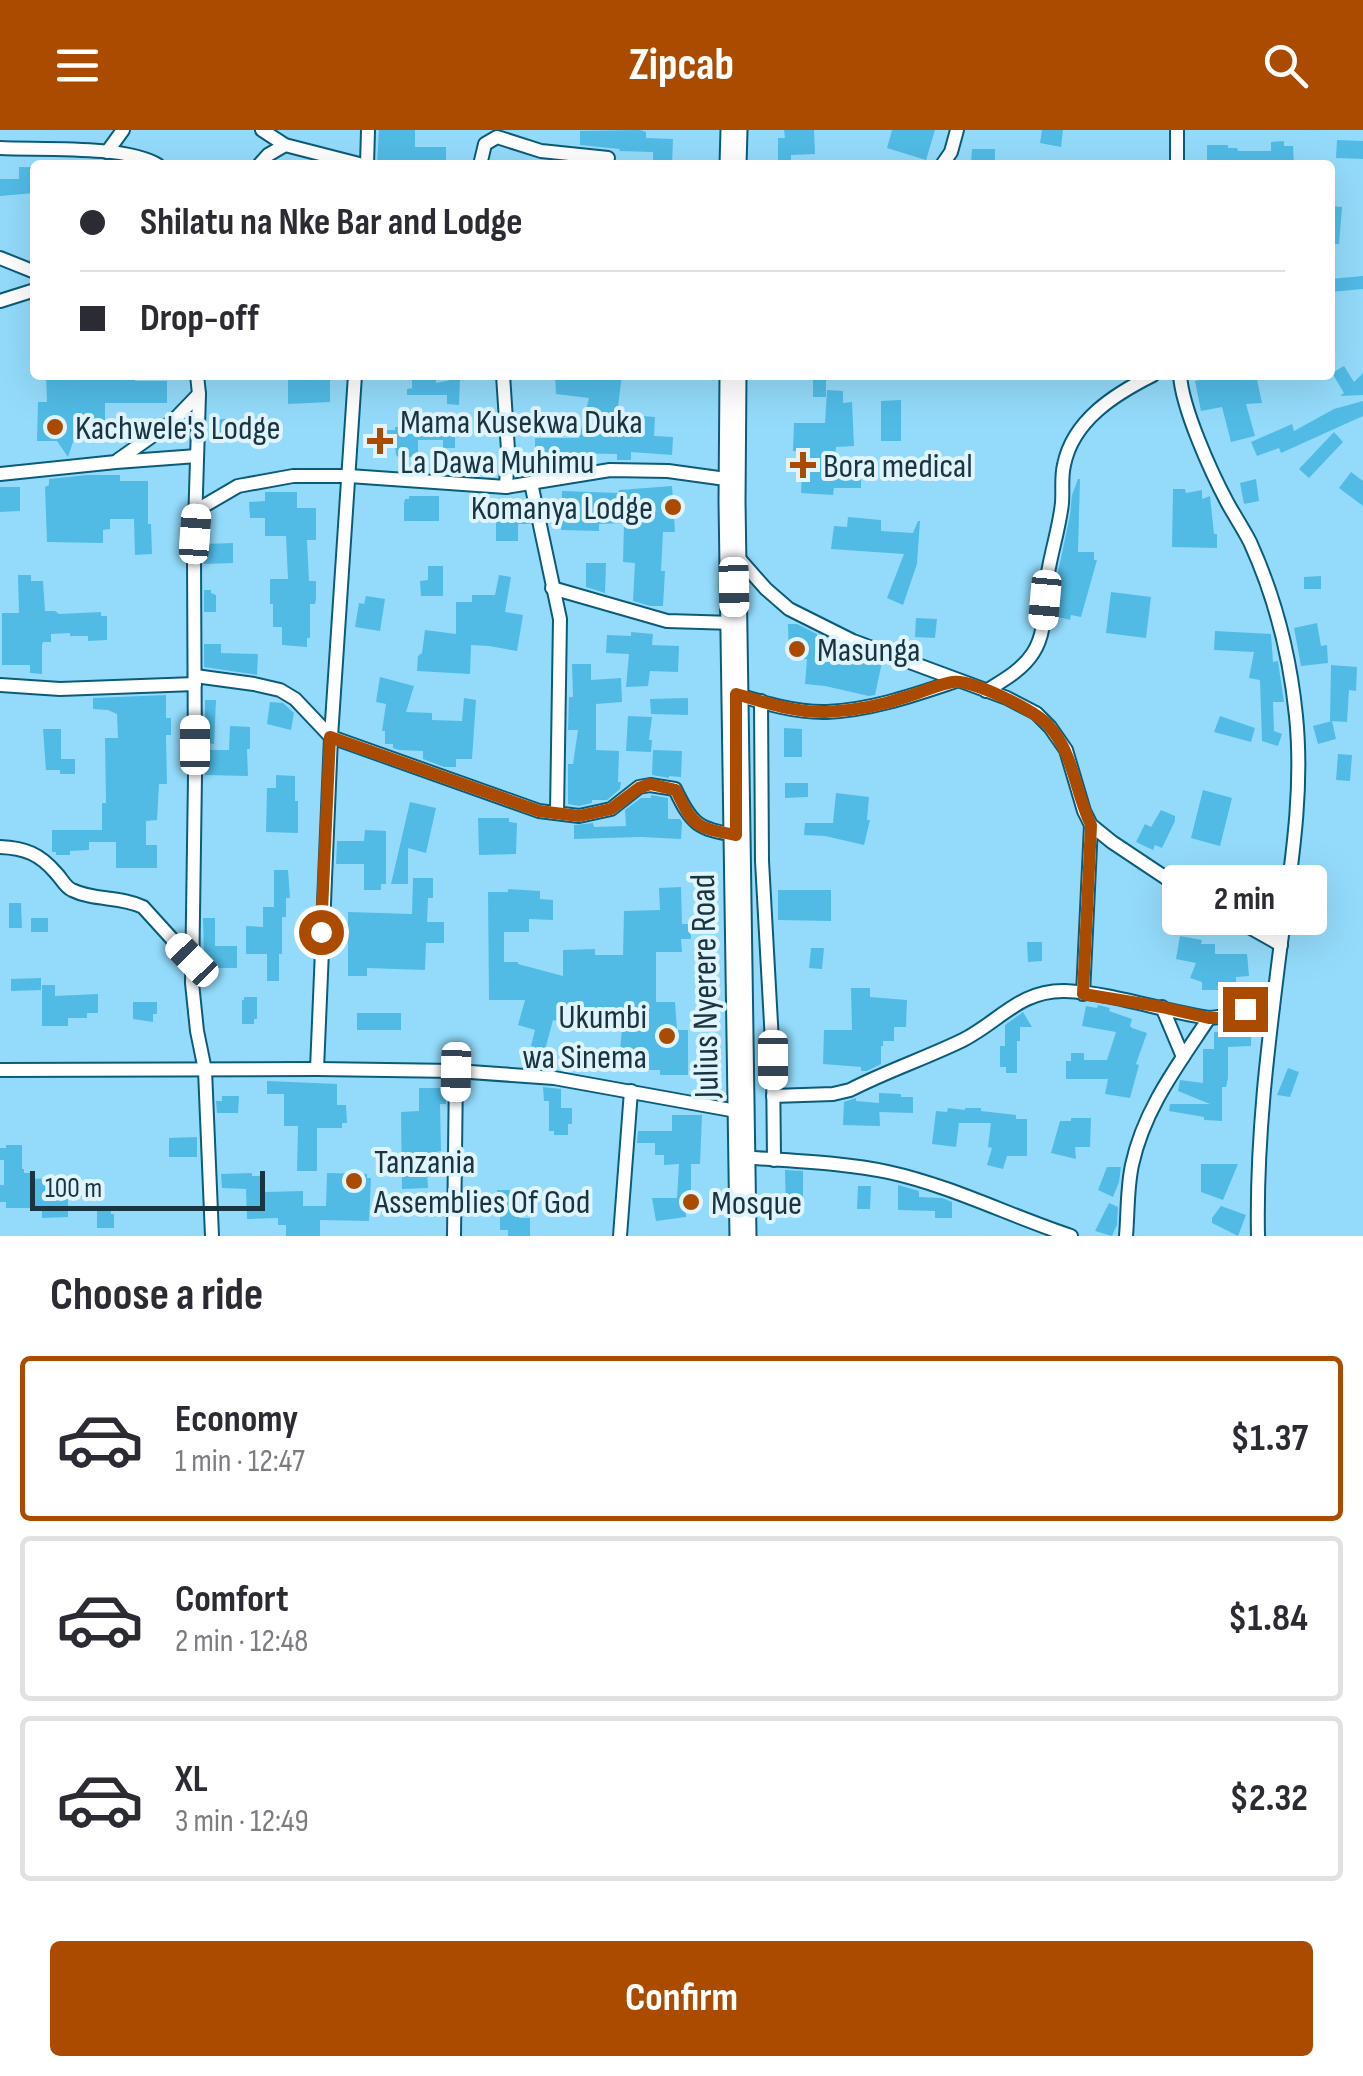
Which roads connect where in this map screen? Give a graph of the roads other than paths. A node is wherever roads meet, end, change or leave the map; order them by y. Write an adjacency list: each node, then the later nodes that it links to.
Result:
1 (124, 130): 9 (street)
2 (262, 130): 7 (street)
3 (368, 130): 14 (street)
4 (734, 130): 16 (highway)
5 (957, 130): 17 (street)
6 (1176, 130): 18 (street)
7 (285, 144): 12 (street); 13 (street)
8 (0, 148): 9 (street)
9 (107, 152): 11 (street)
10 (608, 158): 15 (street)
11 (146, 160)
12 (264, 160)
13 (346, 160)
14 (365, 160)
15 (481, 160)
16 (734, 160)
17 (945, 160)
18 (1177, 160)
19 (0, 258): 20 (street)
20 (30, 270)
21 (30, 292): 22 (street)
22 (0, 301)
23 (197, 380): 29 (street)
24 (355, 380): 33 (street)
25 (503, 380): 36 (street)
26 (734, 380): 34 (highway, Julius Nyerere Road)
27 (1144, 380): 44 (street)
28 (1180, 380): 51 (street)
29 (198, 394): 30 (street); 31 (street)
30 (196, 456): 31 (street); 37 (street)
31 (116, 462): 32 (street)
32 (0, 474)
33 (349, 476): 36 (street); 37 (street); 46 (street)
34 (732, 480): 35 (street); 38 (highway, Julius Nyerere Road)
35 (530, 483): 36 (street); 39 (street)
36 (506, 487)
37 (197, 510): 41 (street)
38 (733, 551): 40 (highway, Julius Nyerere Road); 42 (street)
39 (552, 588): 40 (street); 47 (street)
40 (734, 622): 45 (highway, Julius Nyerere Road)
41 (195, 680): 43 (street); 46 (street); 52 (street)
42 (956, 681): 44 (street); 45 (street)
43 (0, 685)
44 (986, 691): 48 (street)
45 (748, 697): 49 (highway, Julius Nyerere Road); 63 (street)
46 (330, 737): 47 (street); 58 (street)
47 (557, 814): 49 (street)
48 (1091, 825): 51 (street); 53 (street)
49 (736, 835): 64 (highway, Julius Nyerere Road)
50 (0, 847): 52 (street)
51 (1281, 945): 55 (street)
52 (192, 960): 60 (street)
53 (1083, 994): 54 (street); 63 (street)
54 (1162, 1007): 56 (street); 57 (street)
55 (1274, 1007): 56 (street); 73 (street)
56 (1209, 1018): 57 (street)
57 (1183, 1056): 72 (street)
58 (316, 1068): 60 (street); 61 (street)
59 (0, 1070): 60 (street)
60 (205, 1070): 67 (street)
61 (456, 1072): 62 (street); 68 (street)
62 (631, 1091): 64 (street); 69 (street)
63 (774, 1096): 66 (street)
64 (742, 1112): 65 (highway, Julius Nyerere Road)
65 (742, 1157): 66 (street); 70 (highway, Julius Nyerere Road)
66 (774, 1160): 71 (street)
67 (212, 1236)
68 (454, 1236)
69 (620, 1236)
70 (742, 1236)
71 (1071, 1236)
72 (1126, 1236)
73 (1258, 1236)

